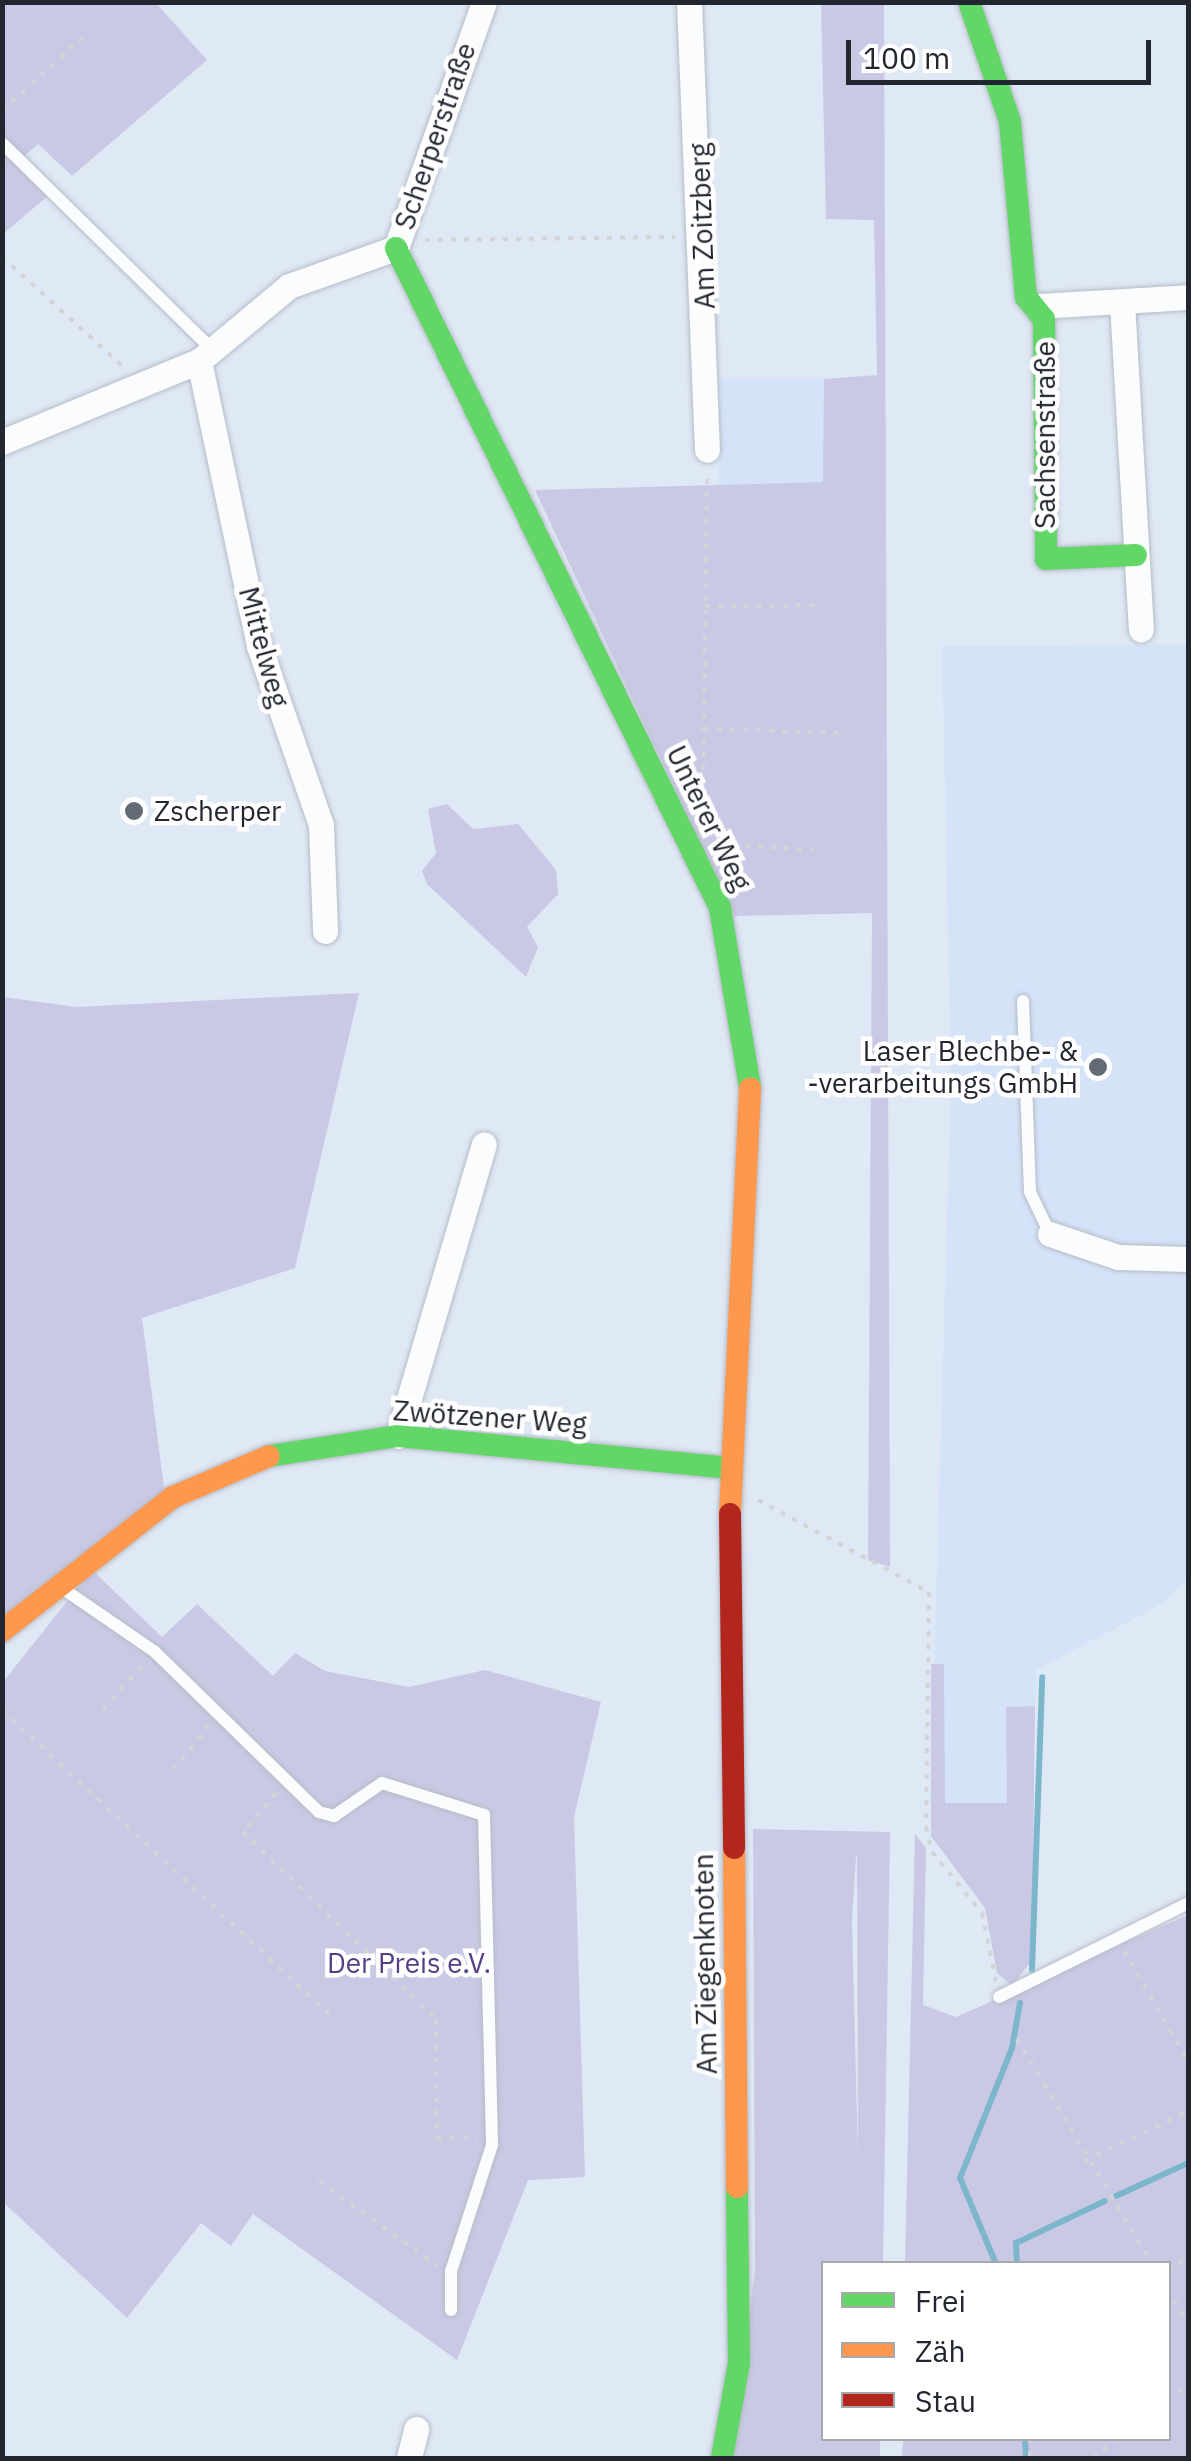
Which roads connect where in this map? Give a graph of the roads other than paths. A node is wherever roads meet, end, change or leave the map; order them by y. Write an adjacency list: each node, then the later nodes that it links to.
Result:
1 (484, 2): 5 (street, Scherperstraße)
2 (689, 2): 11 (street, Am Zoitzberg)
3 (969, 2): 8 (street)
4 (2, 143): 9 (lane)
5 (397, 244): 9 (street, Scherperstraße); 20 (street, Unterer Weg)
6 (1188, 297): 7 (street, Sachsenstraße)
7 (1122, 302): 8 (street, Sachsenstraße); 12 (street)
8 (1038, 306): 12 (street, Sachsenstraße)
9 (207, 356): 10 (street, Scherperstraße); 14 (street, Mittelweg)
10 (2, 442)
11 (707, 450)
12 (1136, 555): 13 (street)
13 (1141, 629)
14 (325, 930)
15 (1022, 1002): 17 (lane)
16 (484, 1144): 19 (street)
17 (1050, 1234): 18 (street)
18 (1188, 1260)
19 (398, 1436): 20 (street, Zwötzener Weg); 21 (street, Zwötzener Weg)
20 (730, 1468): 28 (street, Am Ziegenknoten)
21 (55, 1586): 22 (street, Zwötzener Weg); 25 (lane)
22 (2, 1631)
23 (1188, 1902): 24 (lane)
24 (999, 1997)
25 (451, 2310)
26 (416, 2429): 27 (street)
27 (409, 2458)
28 (722, 2458)

